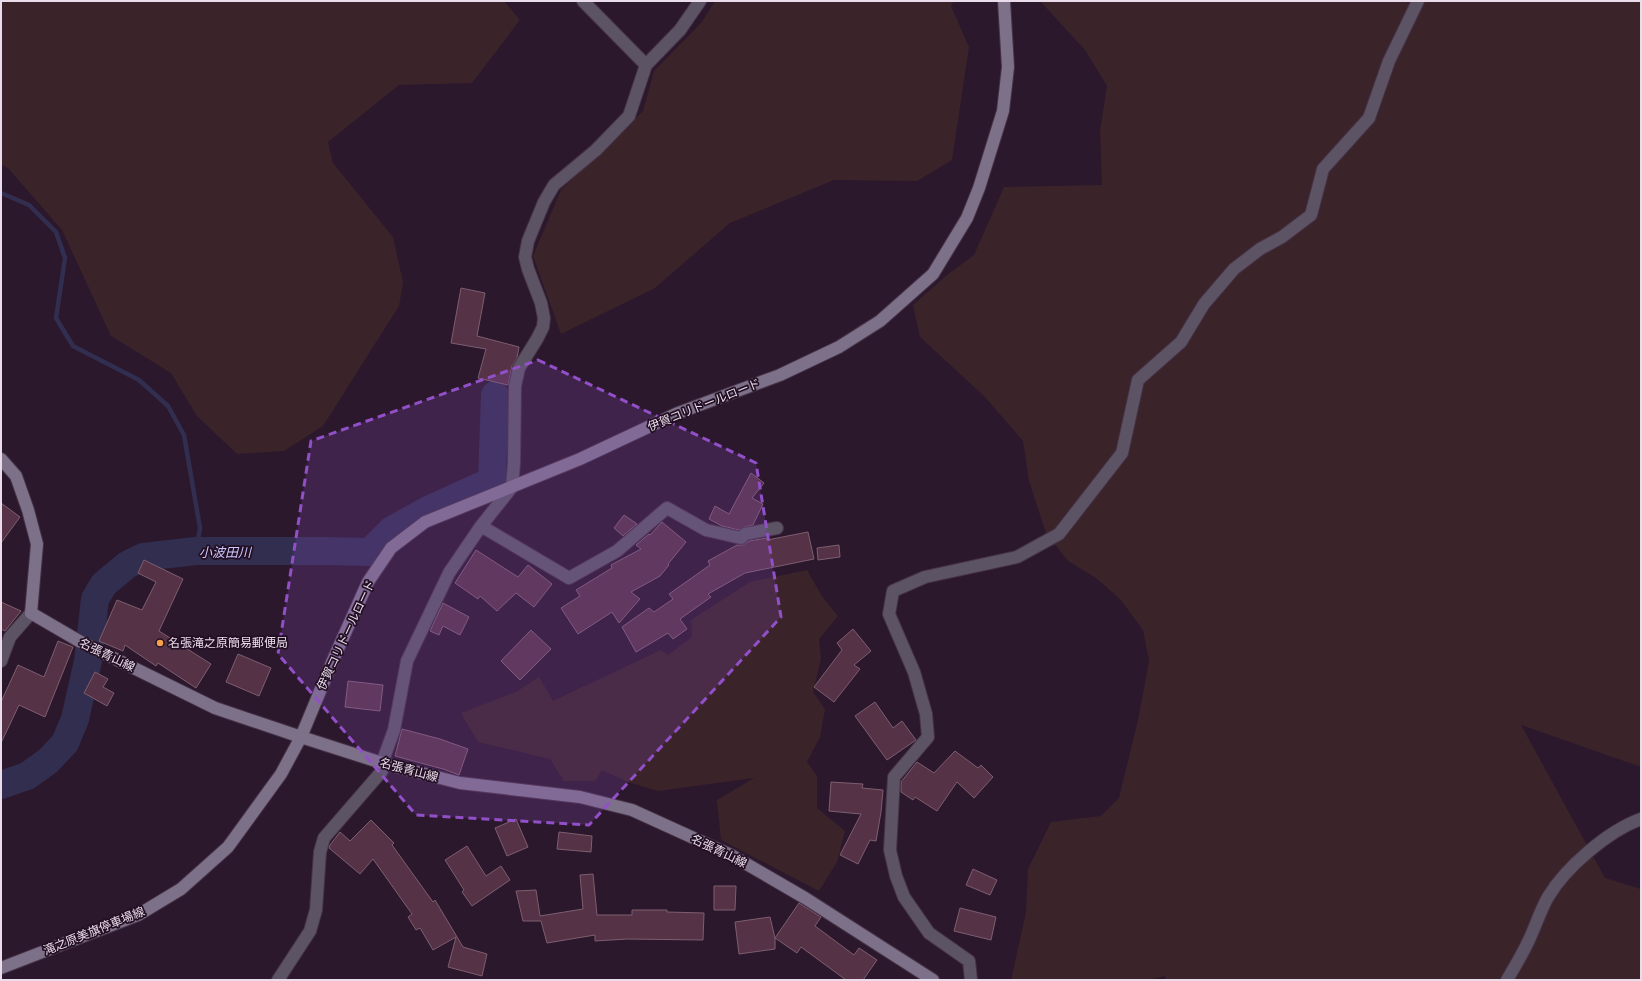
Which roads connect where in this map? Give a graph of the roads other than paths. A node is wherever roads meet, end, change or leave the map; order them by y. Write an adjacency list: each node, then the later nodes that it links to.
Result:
1 (583, 1): 5 (street)
2 (700, 1): 5 (street)
3 (1004, 1): 7 (main road, 伊賀コリドールロード)
4 (1418, 1): 18 (street)
5 (646, 65): 7 (street)
6 (1, 459): 10 (main road)
7 (512, 487): 8 (street); 12 (main road, 伊賀コリドールロード)
8 (481, 526): 9 (street); 13 (street)
9 (777, 528)
10 (31, 613): 11 (street); 12 (main road, 名張青山線)
11 (1, 661)
12 (301, 737): 13 (main road, 名張青山線); 15 (main road, 滝之原美旗停車場線)
13 (382, 763): 16 (street); 17 (main road, 名張青山線)
14 (1641, 819): 19 (street)
15 (1, 968)
16 (278, 980)
17 (933, 980)
18 (971, 980)
19 (1507, 980)

